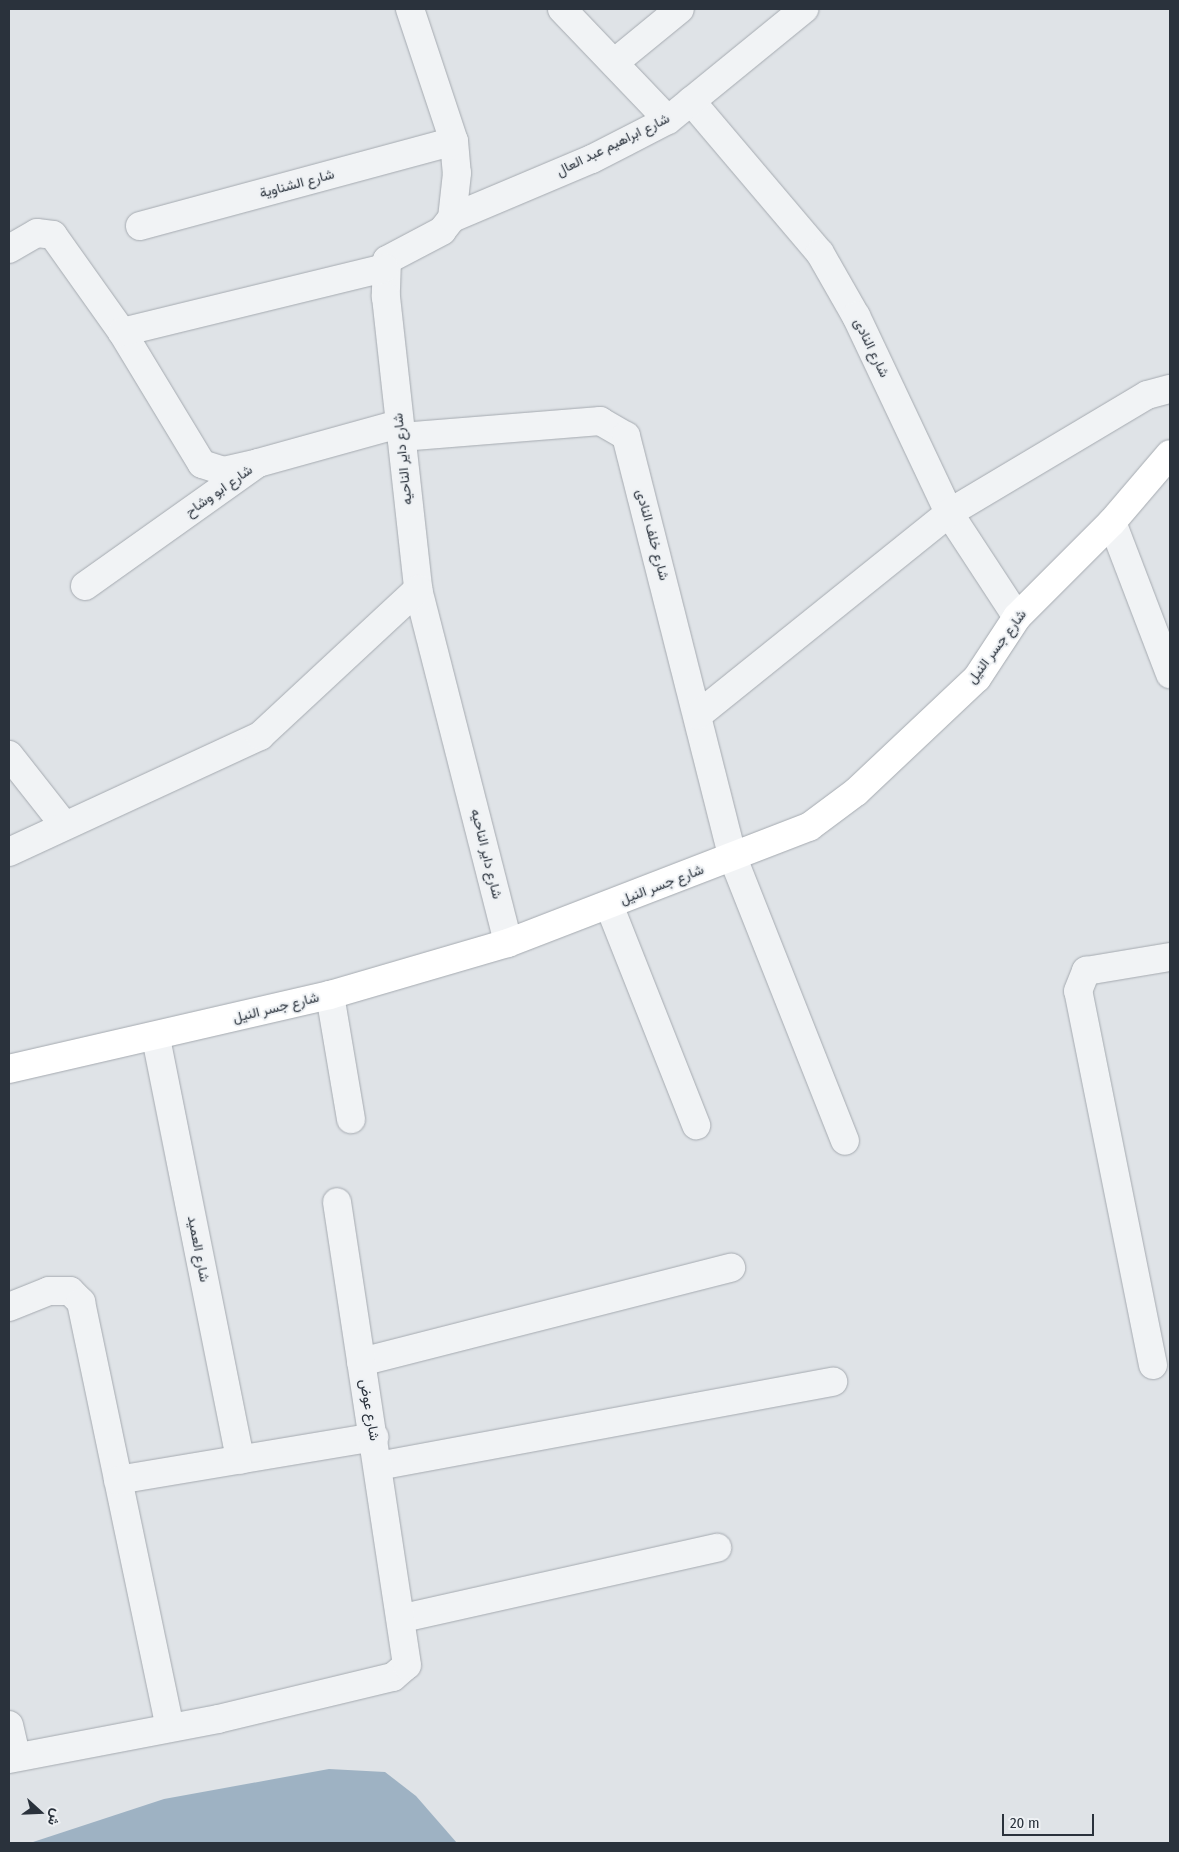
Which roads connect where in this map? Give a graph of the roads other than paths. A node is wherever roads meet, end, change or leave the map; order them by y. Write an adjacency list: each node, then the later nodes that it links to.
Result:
1 (410, 9): 8 (street)
2 (562, 9): 5 (street)
3 (680, 9): 5 (street)
4 (804, 9): 6 (street, شارع ابراهيم عبد العال)
5 (614, 63): 7 (street)
6 (691, 101): 7 (street, شارع ابراهيم عبد العال); 18 (street, شارع النادى)
7 (668, 120): 9 (street, شارع ابراهيم عبد العال)
8 (454, 141): 9 (street); 10 (street, شارع الشناوية)
9 (452, 218): 12 (street)
10 (140, 226)
11 (9, 250): 13 (street)
12 (384, 268): 13 (street); 15 (street, شارع داير الناحيه)
13 (122, 332): 17 (street)
14 (1170, 389): 18 (street)
15 (400, 430): 17 (street, شارع ابو وشاح); 21 (street, شارع داير الناحيه); 24 (street, شارع خلف النادى)
16 (1170, 454): 19 (street, شارع جسر النيل)
17 (258, 463): 20 (street, شارع ابو وشاح)
18 (949, 513): 22 (street, شارع النادى); 24 (street)
19 (1112, 522): 22 (street, شارع جسر النيل); 23 (street)
20 (85, 586)
21 (418, 589): 26 (street); 30 (street, شارع داير الناحيه)
22 (1017, 617): 28 (street, شارع جسر النيل)
23 (1170, 674)
24 (698, 715): 28 (street, شارع خلف النادى)
25 (9, 755): 26 (street)
26 (64, 825): 27 (street)
27 (9, 852)
28 (733, 858): 29 (street, شارع جسر النيل); 37 (street, شارع خلف النادى)
29 (609, 905): 30 (street, شارع جسر النيل); 36 (street)
30 (508, 943): 32 (street, شارع جسر النيل)
31 (1170, 957): 42 (street)
32 (330, 995): 33 (street, شارع جسر النيل); 35 (street)
33 (156, 1038): 34 (street, شارع جسر النيل); 45 (street, شارع العميد)
34 (9, 1070)
35 (351, 1119)
36 (696, 1125)
37 (845, 1141)
38 (337, 1202): 41 (street, شارع عوض)
39 (731, 1268): 41 (street)
40 (9, 1307): 47 (street)
41 (361, 1362): 44 (street, شارع عوض)
42 (1153, 1365)
43 (833, 1382): 46 (street)
44 (374, 1438): 45 (street); 46 (street, شارع عوض)
45 (240, 1460): 47 (street)
46 (378, 1466): 49 (street, شارع عوض)
47 (118, 1480): 51 (street)
48 (717, 1548): 49 (street)
49 (403, 1618): 51 (street, شارع عوض)
50 (9, 1725): 52 (street)
51 (170, 1727): 52 (street, شارع عوض)
52 (12, 1757)

